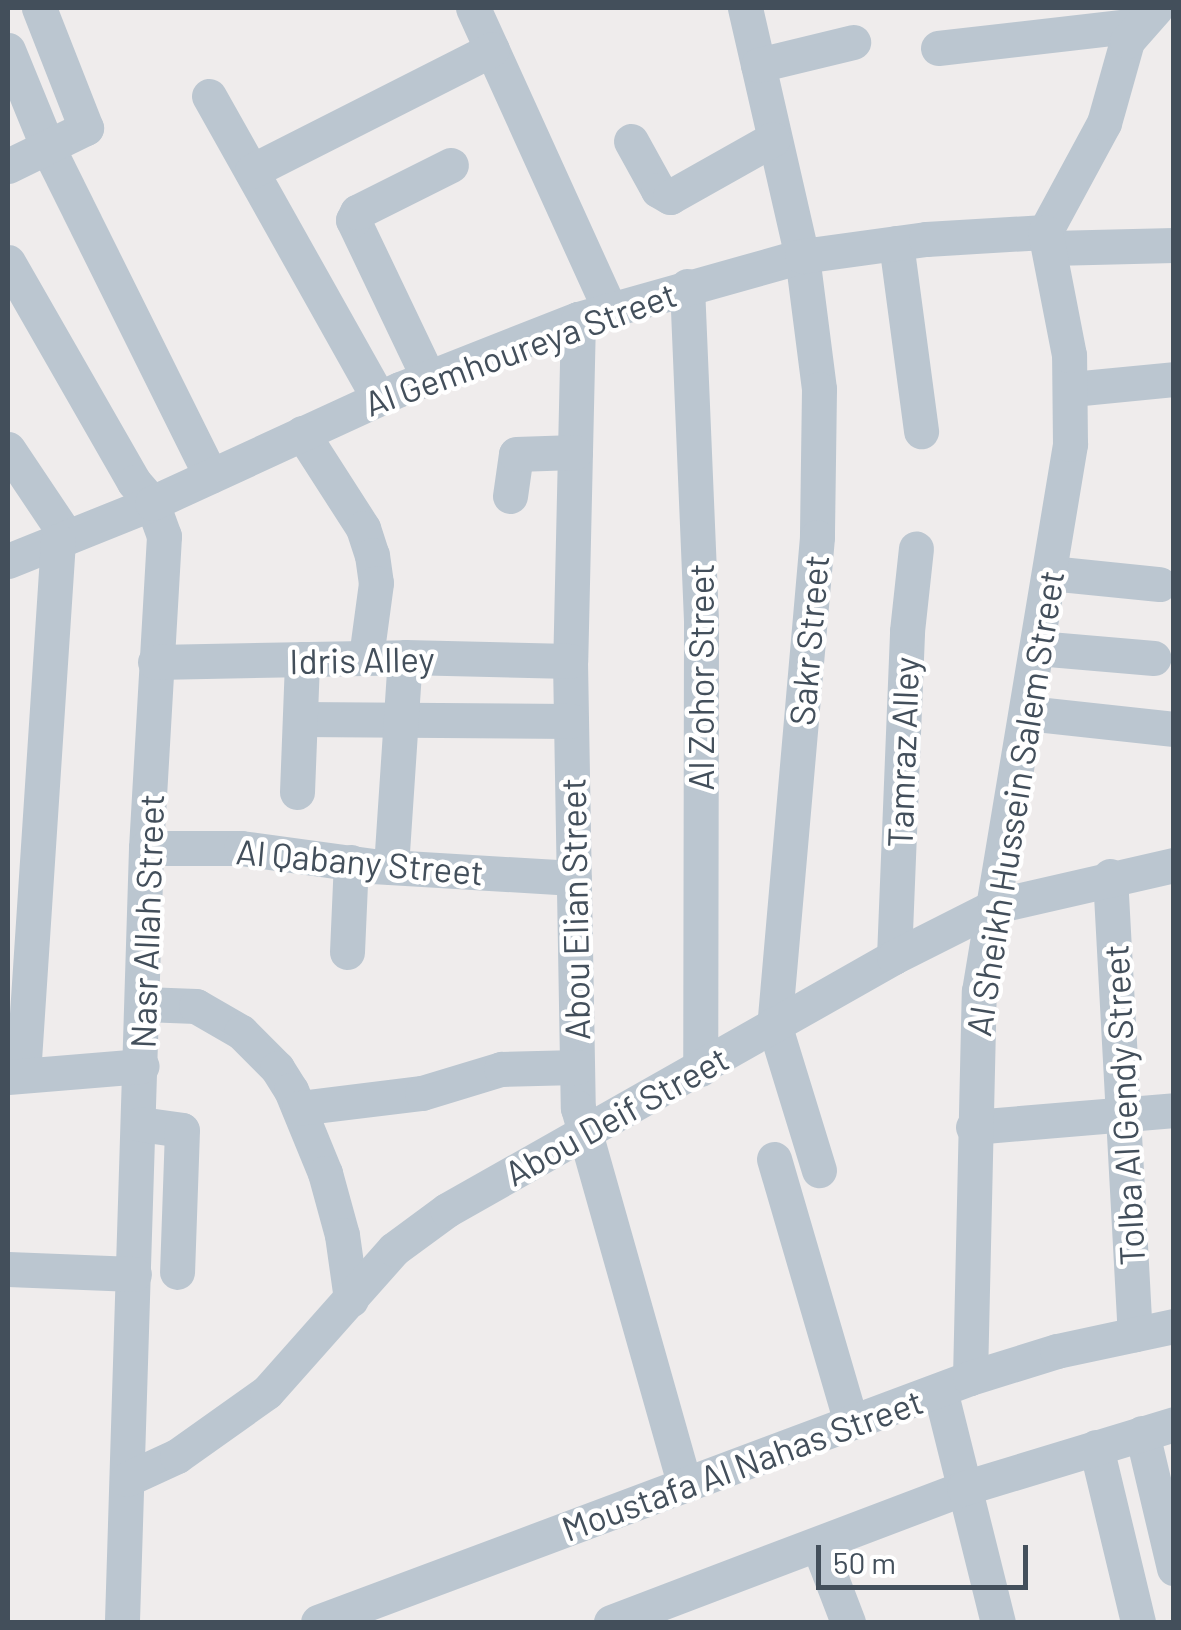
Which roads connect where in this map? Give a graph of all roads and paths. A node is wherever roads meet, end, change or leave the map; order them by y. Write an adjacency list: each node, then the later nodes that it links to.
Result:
1 (39, 8): 13 (street)
2 (472, 8): 8 (street)
3 (745, 8): 9 (street, Sakr Street)
4 (1146, 16): 6 (street); 17 (street)
5 (854, 42): 9 (street)
6 (938, 48)
7 (8, 50): 13 (street)
8 (492, 50): 16 (street); 23 (street)
9 (758, 66): 11 (street, Sakr Street)
10 (209, 96): 16 (street)
11 (773, 139): 12 (street); 20 (street, Sakr Street)
12 (632, 141)
13 (48, 148): 15 (street); 32 (street)
14 (451, 165): 24 (street)
15 (8, 166)
16 (252, 171): 27 (street)
17 (1048, 240): 18 (street, Al Gemhoureya Street); 19 (street, Al Gemhoureya Street); 26 (street, Al Sheikh Hussein Salem Street)
18 (896, 243): 20 (street, Al Gemhoureya Street); 28 (street)
19 (1174, 245)
20 (802, 256): 22 (street, Al Gemhoureya Street); 63 (street, Sakr Street)
21 (8, 262): 34 (street, Nasr Allah Street)
22 (687, 286): 23 (street, Al Gemhoureya Street); 66 (street, Al Zohor Street)
23 (594, 314): 24 (street, Al Gemhoureya Street); 31 (street, Abou Elian Street)
24 (428, 378): 27 (street, Al Gemhoureya Street)
25 (1174, 380): 26 (street)
26 (1072, 389): 38 (street, Al Sheikh Hussein Salem Street)
27 (378, 398): 29 (street, Al Gemhoureya Street)
28 (921, 432)
29 (302, 433): 32 (street, Al Gemhoureya Street); 42 (street)
30 (8, 449): 35 (street)
31 (574, 452): 33 (street); 45 (street, Abou Elian Street)
32 (211, 476): 34 (street, Al Gemhoureya Street)
33 (510, 496)
34 (152, 503): 35 (street, Al Gemhoureya Street); 46 (street, Nasr Allah Street)
35 (62, 539): 37 (street, Al Gemhoureya Street); 67 (street)
36 (916, 548): 61 (street, Tamraz Alley)
37 (8, 561)
38 (1050, 573): 39 (street); 40 (street, Al Sheikh Hussein Salem Street)
39 (1159, 584)
40 (1037, 648): 43 (street); 47 (street, Al Sheikh Hussein Salem Street)
41 (405, 656): 42 (street, Idris Alley); 45 (street, Idris Alley); 49 (street)
42 (366, 657): 44 (street, Idris Alley)
43 (1154, 658)
44 (302, 659): 46 (street, Idris Alley); 48 (street)
45 (570, 661): 50 (street, Abou Elian Street)
46 (155, 662): 53 (street, Nasr Allah Street)
47 (1027, 713): 51 (street); 59 (street, Al Sheikh Hussein Salem Street)
48 (300, 718): 49 (street); 52 (street)
49 (401, 720): 50 (street); 56 (street)
50 (570, 721): 58 (street, Abou Elian Street)
51 (1174, 730)
52 (296, 792)
53 (146, 848): 54 (street, Al Qabany Street); 62 (street, Nasr Allah Street)
54 (350, 862): 56 (street, Al Qabany Street); 60 (street)
55 (1174, 864): 57 (street, Abou Deif Street)
56 (391, 866): 58 (street, Al Qabany Street)
57 (1110, 876): 59 (street, Abou Deif Street); 70 (street, Tolba Al Gendy Street)
58 (574, 878): 65 (street, Abou Elian Street)
59 (996, 906): 61 (street, Abou Deif Street); 72 (street, Al Sheikh Hussein Salem Street)
60 (347, 952)
61 (894, 957): 63 (street, Abou Deif Street)
62 (144, 1004): 64 (street, Nasr Allah Street); 68 (street)
63 (774, 1024): 66 (street, Abou Deif Street); 75 (street)
64 (142, 1066): 67 (street); 71 (street, Nasr Allah Street)
65 (577, 1067): 68 (street); 73 (street, Abou Elian Street)
66 (700, 1068): 73 (street, Abou Deif Street)
67 (15, 1076)
68 (299, 1108): 79 (street)
69 (1174, 1110): 70 (street)
70 (1123, 1114): 72 (street); 81 (street, Tolba Al Gendy Street)
71 (140, 1124): 77 (street); 78 (street, Nasr Allah Street)
72 (973, 1127): 82 (street, Al Sheikh Hussein Salem Street)
73 (583, 1134): 79 (street, Abou Deif Street); 87 (street, Abou Elian Street)
74 (774, 1159): 83 (street)
75 (819, 1170)
76 (8, 1269): 78 (street)
77 (177, 1272)
78 (134, 1274): 86 (street, Nasr Allah Street)
79 (351, 1299): 86 (street, Abou Deif Street)
80 (1174, 1326): 81 (street, Moustafa Al Nahas Street)
81 (1135, 1334): 82 (street, Moustafa Al Nahas Street)
82 (955, 1384): 83 (street, Moustafa Al Nahas Street); 88 (street, Al Sheikh Hussein Salem Street)
83 (851, 1422): 87 (street, Moustafa Al Nahas Street)
84 (1158, 1428): 85 (street); 90 (street)
85 (1096, 1447): 88 (street); 97 (street)
86 (127, 1479): 92 (street, Nasr Allah Street)
87 (684, 1485): 93 (street, Moustafa Al Nahas Street)
88 (964, 1488): 89 (street); 96 (street, Al Sheikh Hussein Salem Street)
89 (818, 1544): 91 (street); 95 (street)
90 (1174, 1568)
91 (695, 1608): 94 (street)
92 (122, 1622)
93 (318, 1622)
94 (611, 1622)
95 (848, 1622)
96 (998, 1622)
97 (1138, 1622)

